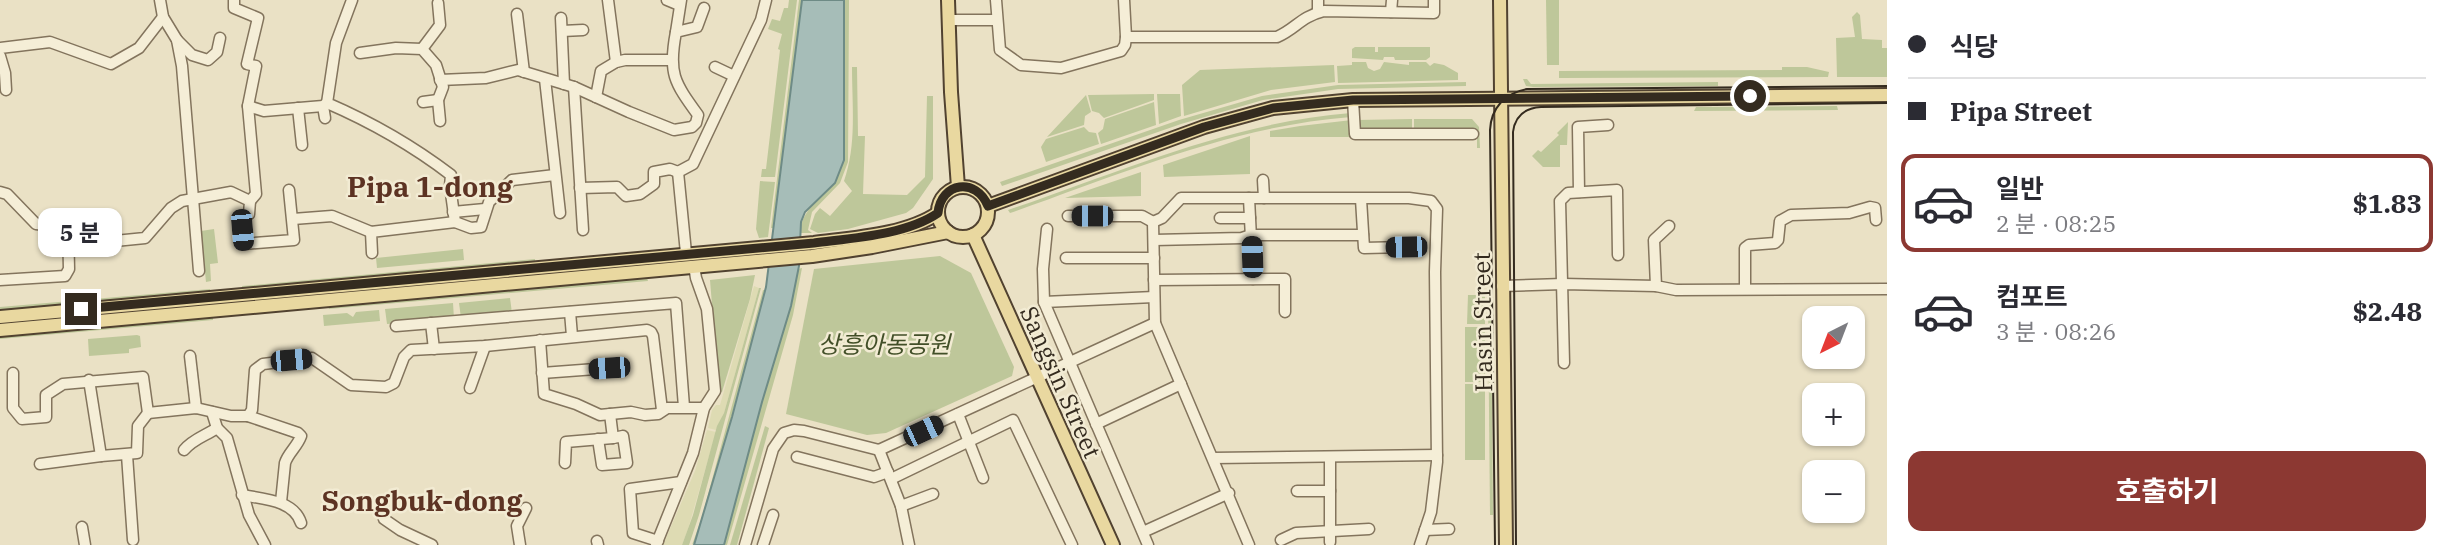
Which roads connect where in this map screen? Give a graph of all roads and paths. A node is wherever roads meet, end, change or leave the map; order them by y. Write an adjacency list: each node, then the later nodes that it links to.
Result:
1 (159, 0): 20 (street)
2 (234, 0): 50 (street)
3 (352, 0): 49 (street)
4 (608, 0): 35 (street)
5 (667, 0): 14 (street)
6 (766, 0): 38 (street)
7 (948, 0): 22 (main road)
8 (996, 0): 23 (street)
9 (1124, 0): 27 (street)
10 (1318, 0): 17 (street)
11 (1392, 0): 18 (street)
12 (1434, 0): 18 (street)
13 (1500, 0): 45 (main road, Hasin Street)
14 (680, 2): 26 (street)
15 (438, 3): 31 (street)
16 (704, 8): 26 (street)
17 (1318, 12): 18 (street); 27 (street)
18 (1391, 12)
19 (517, 14): 37 (street)
20 (163, 17): 29 (street); 30 (street)
21 (561, 18): 25 (street)
22 (948, 20): 23 (street); 61 (main road)
23 (996, 20): 27 (street)
24 (583, 30): 25 (street)
25 (562, 31): 41 (street)
26 (676, 32): 34 (street)
27 (1126, 37)
28 (220, 38): 29 (street)
29 (177, 40): 66 (street)
30 (0, 48)
31 (422, 49): 32 (street); 40 (street)
32 (360, 53)
33 (0, 56): 42 (street)
34 (671, 60): 35 (street); 54 (street)
35 (616, 62): 44 (street)
36 (715, 66): 38 (street)
37 (524, 72): 39 (street); 40 (street)
38 (734, 76): 54 (street)
39 (545, 79): 41 (street); 59 (street)
40 (440, 80): 46 (street)
41 (569, 85): 44 (street); 62 (street)
42 (6, 90)
43 (1887, 95): 45 (main road)
44 (596, 97): 54 (street)
45 (1500, 98): 47 (main road); 106 (main road, Hasin Street)
46 (439, 100): 48 (street); 53 (street)
47 (1353, 100): 56 (street); 71 (main road)
48 (423, 102)
49 (325, 105): 51 (street); 52 (street); 76 (street)
50 (248, 106): 51 (street); 70 (street)
51 (298, 108): 57 (street)
52 (325, 118)
53 (440, 121)
54 (704, 124): 58 (street)
55 (1608, 125): 65 (street)
56 (1473, 134)
57 (302, 145)
58 (678, 172): 62 (street); 95 (street)
59 (555, 174): 72 (street); 73 (street)
60 (1264, 180): 68 (street)
61 (958, 187): 71 (main road); 74 (main road)
62 (580, 188): 85 (street)
63 (289, 190): 79 (street)
64 (0, 192): 82 (street)
65 (1580, 192): 97 (street); 105 (street)
66 (193, 198): 70 (street); 82 (street); 101 (street)
67 (1249, 198): 68 (street); 78 (street); 81 (street)
68 (1264, 198): 69 (street)
69 (1361, 199): 90 (street); 150 (street)
70 (250, 201): 79 (street)
71 (988, 206): 88 (main road)
72 (485, 209): 76 (street); 76 (street)
73 (560, 213)
74 (938, 213): 87 (main road); 93 (main road)
75 (1068, 216): 81 (street)
76 (454, 217): 86 (street)
77 (1220, 218): 78 (street)
78 (1250, 218): 89 (street)
79 (292, 219): 86 (street)
80 (1876, 220): 108 (street)
81 (1153, 222): 91 (street)
82 (68, 226): 103 (street)
83 (1669, 226): 107 (street)
84 (1047, 229): 111 (street)
85 (583, 230)
86 (371, 232): 94 (street)
87 (948, 232): 88 (main road); 93 (main road)
88 (973, 235): 129 (main road, Sangsin Street)
89 (1251, 235): 90 (street); 91 (street); 102 (street)
90 (1363, 235): 92 (street)
91 (1154, 240): 99 (street)
92 (1406, 247)
93 (813, 249): 96 (main road)
94 (372, 253)
95 (686, 253): 96 (main road); 114 (main road)
96 (757, 254): 100 (main road)
97 (1618, 255)
98 (1066, 258): 99 (street)
99 (1154, 258): 104 (street)
100 (694, 266): 118 (main road); 135 (street)
101 (199, 271)
102 (1253, 279): 104 (street); 113 (street)
103 (0, 280)
104 (1154, 281): 110 (street)
105 (1563, 284): 106 (street); 107 (street); 124 (street)
106 (1502, 286): 192 (main road, Hasin Street)
107 (1656, 286): 108 (street)
108 (1745, 289): 109 (street)
109 (1887, 289)
110 (1154, 297): 111 (street); 116 (street)
111 (1044, 302): 125 (street)
112 (570, 312): 115 (street); 119 (street); 133 (street)
113 (1285, 312)
114 (0, 317)
115 (431, 323): 117 (street); 122 (street)
116 (1155, 323): 125 (street); 131 (street)
117 (396, 326)
118 (0, 330)
119 (572, 337): 120 (street); 136 (street)
120 (540, 340): 121 (street); 128 (street)
121 (485, 346): 122 (street); 132 (street)
122 (434, 349): 141 (street)
123 (190, 356): 134 (street)
124 (1564, 363)
125 (1070, 364): 129 (street); 142 (street)
126 (609, 368): 128 (street)
127 (13, 373): 130 (street)
128 (542, 373): 139 (street)
129 (1036, 378): 140 (street); 188 (main road, Sangsin Street)
130 (89, 380): 138 (street); 151 (street)
131 (1181, 384): 142 (street); 154 (street)
132 (470, 388)
133 (684, 407): 135 (street); 136 (street)
134 (196, 408): 137 (street); 138 (street)
135 (704, 408): 159 (street)
136 (662, 410): 139 (street)
137 (212, 412): 141 (street); 143 (street)
138 (148, 413): 149 (street)
139 (610, 414): 144 (street)
140 (958, 414): 146 (street); 148 (street)
141 (248, 416): 165 (street)
142 (1096, 424): 175 (street)
143 (217, 428): 147 (street); 164 (street)
144 (613, 438): 145 (street); 145 (street)
145 (598, 439): 155 (street)
146 (969, 440): 157 (street); 158 (street); 187 (street)
147 (184, 450)
148 (878, 450): 157 (street); 178 (street)
149 (127, 455): 151 (street); 177 (street)
150 (1437, 455): 153 (street); 174 (street)
151 (101, 456): 156 (street)
152 (797, 457): 157 (street)
153 (1330, 457): 154 (street); 161 (street)
154 (1213, 458): 162 (street)
155 (565, 463)
156 (40, 464)
157 (890, 476): 166 (street)
158 (983, 478)
159 (681, 482): 181 (street); 181 (street)
160 (1297, 491): 161 (street)
161 (1330, 491): 176 (street)
162 (1228, 493): 175 (street); 190 (street)
163 (933, 494): 166 (street)
164 (242, 495): 165 (street); 183 (street)
165 (281, 502): 170 (street)
166 (901, 506): 186 (street)
167 (526, 508): 185 (street)
168 (773, 515): 180 (street)
169 (384, 519): 184 (street)
170 (301, 523)
171 (82, 527): 182 (street)
172 (1369, 529): 176 (street)
173 (1449, 529): 174 (street)
174 (1425, 530): 191 (street)
175 (1143, 532): 189 (street)
176 (1330, 537): 179 (street)
177 (133, 540)
178 (746, 540): 180 (street)
179 (1280, 540)
180 (764, 542)
181 (657, 543)
182 (85, 545)
183 (265, 545)
184 (432, 545)
185 (520, 545)
186 (909, 545)
187 (1072, 545)
188 (1113, 545)
189 (1148, 545)
190 (1249, 545)
191 (1420, 545)
192 (1506, 545)

